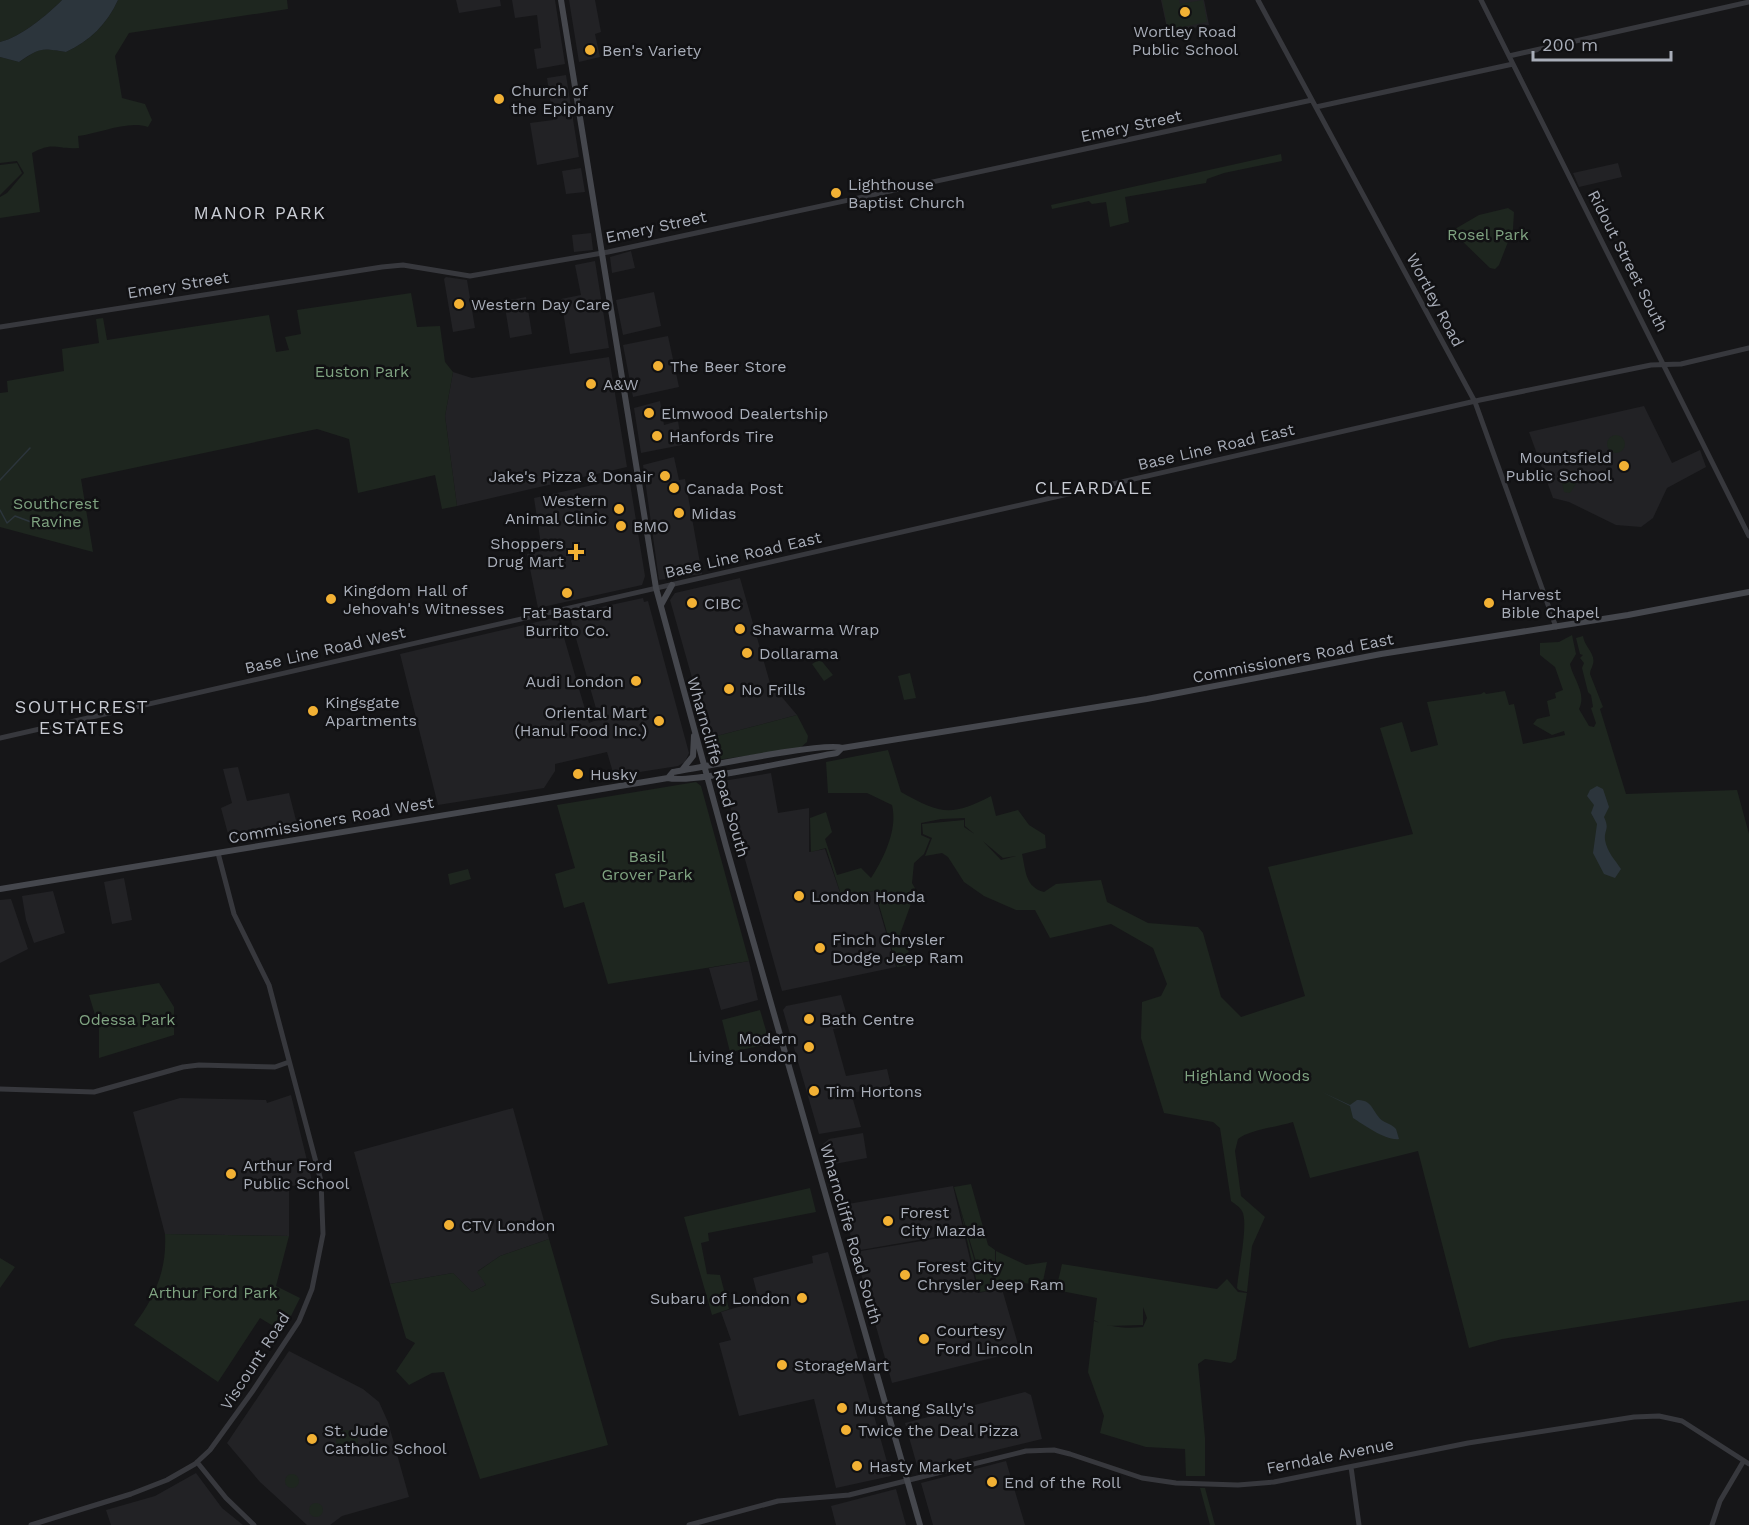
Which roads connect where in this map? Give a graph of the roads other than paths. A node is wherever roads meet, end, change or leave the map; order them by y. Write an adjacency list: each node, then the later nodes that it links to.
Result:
1 (561, 0): 9 (main road, Wharncliffe Road South)
2 (1258, 0): 7 (street, Wortley Road)
3 (1481, 0): 5 (street, Ridout Street South)
4 (1749, 2): 5 (street)
5 (1509, 56): 6 (street, Ridout Street South)
6 (1513, 64): 8 (street); 12 (street, Ridout Street South)
7 (1312, 100): 8 (street, Wortley Road); 9 (street, Emery Street)
8 (1316, 107): 13 (street, Wortley Road)
9 (602, 253): 10 (street, Emery Street); 16 (main road, Wharncliffe Road South)
10 (0, 327)
11 (1749, 348): 12 (street, Base Line Road East)
12 (1664, 364): 13 (street, Base Line Road East); 14 (street, Ridout Street South)
13 (1475, 402): 15 (street, Base Line Road East); 19 (street, Wortley Road)
14 (1749, 536)
15 (672, 585): 16 (street, Base Line Road East); 18 (main road)
16 (656, 588): 18 (main road, Wharncliffe Road South); 21 (street, Base Line Road West)
17 (1749, 592): 19 (main road, Commissioners Road East)
18 (660, 605): 20 (main road, Wharncliffe Road South)
19 (1556, 627): 22 (main road, Commissioners Road East)
20 (694, 729): 23 (main road, Wharncliffe Road South); 24 (main road)
21 (0, 738)
22 (842, 748): 23 (main road, Commissioners Road East); 25 (main road, Commissioners Road East)
23 (704, 767): 24 (main road, Commissioners Road West); 25 (main road, Wharncliffe Road South)
24 (681, 771): 26 (main road, Commissioners Road West)
25 (707, 775): 26 (main road, Commissioners Road West); 34 (main road, Wharncliffe Road South)
26 (668, 778): 27 (main road, Commissioners Road West)
27 (218, 853): 28 (main road, Commissioners Road West); 29 (street, Viscount Road)
28 (0, 889)
29 (290, 1062): 30 (street); 31 (street, Viscount Road)
30 (0, 1089)
31 (197, 1462): 35 (street, Viscount Road); 36 (street)
32 (1746, 1463): 33 (street, Ferndale Avenue); 40 (street)
33 (1351, 1467): 34 (street, Ferndale Avenue); 39 (street)
34 (907, 1480): 37 (street, Ferndale Avenue); 38 (main road, Wharncliffe Road South)
35 (31, 1525)
36 (254, 1525)
37 (689, 1525)
38 (920, 1525)
39 (1359, 1525)
40 (1712, 1525)

